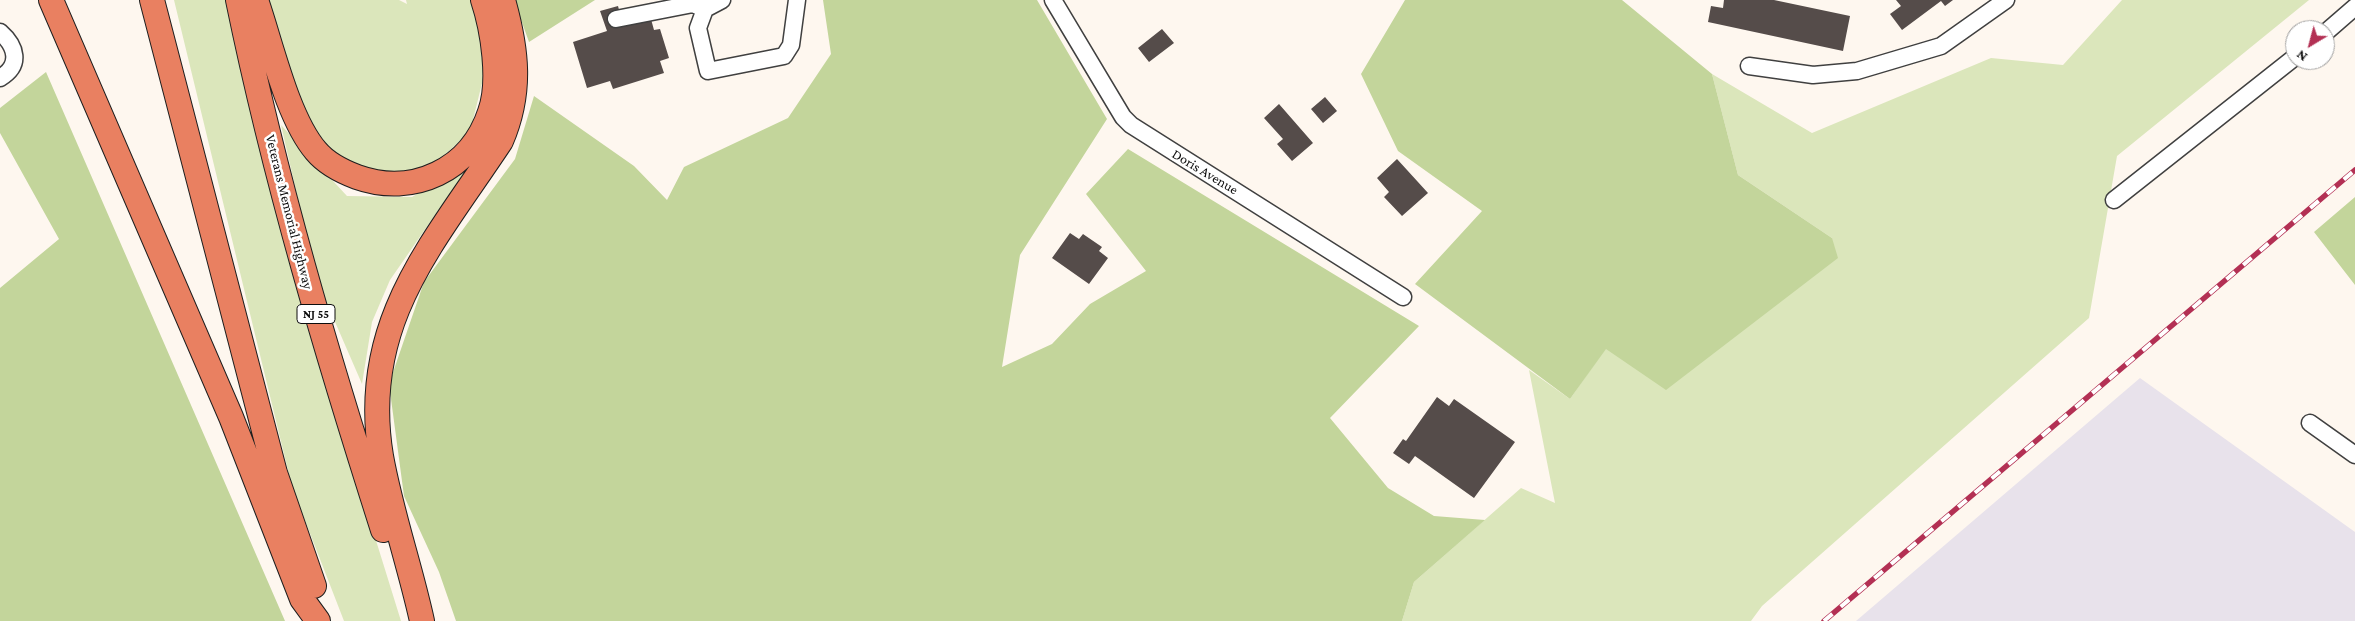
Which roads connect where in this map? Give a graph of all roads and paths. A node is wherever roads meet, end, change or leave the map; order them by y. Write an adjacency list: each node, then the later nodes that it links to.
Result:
1 (51, 0): 23 (highway)
2 (152, 0): 24 (highway)
3 (238, 0): 25 (highway, Veterans Memorial Highway / NJ 55)
4 (256, 0): 5 (highway)
5 (483, 0)
6 (503, 0): 26 (highway)
7 (722, 0): 12 (street)
8 (797, 0): 12 (street)
9 (1053, 0): 20 (street, Doris Avenue)
10 (2006, 0): 17 (street)
11 (2355, 7): 14 (street)
12 (705, 9): 13 (street)
13 (616, 19)
14 (2335, 24)
15 (0, 32): 18 (street)
16 (2285, 65): 19 (street)
17 (1749, 66)
18 (0, 78)
19 (2114, 200)
20 (1403, 298)
21 (2310, 423): 22 (street)
22 (2355, 454)
23 (318, 621)
24 (326, 621)
25 (416, 621)
26 (422, 621)

